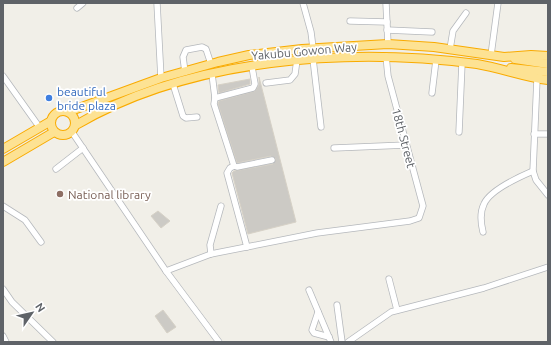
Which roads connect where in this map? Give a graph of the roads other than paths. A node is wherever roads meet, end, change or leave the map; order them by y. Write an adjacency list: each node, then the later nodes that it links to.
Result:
1 (83, 3): 6 (street)
2 (157, 3): 31 (street)
3 (303, 3): 13 (street)
4 (386, 3): 9 (street)
5 (498, 3): 15 (street)
6 (77, 8)
7 (466, 13): 14 (street)
8 (350, 21): 9 (street)
9 (387, 22): 10 (street)
10 (387, 30): 11 (street); 12 (street)
11 (432, 32)
12 (388, 44): 13 (highway, Yakubu Gowon Way); 14 (highway, Yakubu Gowon Way)
13 (313, 48): 23 (highway, Yakubu Gowon Way)
14 (450, 50): 15 (highway, Yakubu Gowon Way)
15 (491, 55): 18 (highway, Yakubu Gowon Way)
16 (386, 56): 19 (highway, Yakubu Gowon Way); 21 (highway, Yakubu Gowon Way); 48 (street, 18th Street)
17 (548, 56): 18 (highway, Yakubu Gowon Way)
18 (504, 57): 24 (highway)
19 (313, 59): 20 (highway, Yakubu Gowon Way); 41 (street)
20 (296, 60): 25 (highway, Yakubu Gowon Way); 34 (street)
21 (436, 60): 22 (highway, Yakubu Gowon Way); 36 (street)
22 (462, 63): 26 (highway, Yakubu Gowon Way); 45 (street)
23 (211, 64): 27 (highway, Yakubu Gowon Way); 27 (street)
24 (548, 64)
25 (252, 67): 29 (highway, Yakubu Gowon Way); 37 (street)
26 (496, 68): 28 (highway); 32 (highway, Yakubu Gowon Way)
27 (185, 72): 31 (highway, Yakubu Gowon Way)
28 (548, 72)
29 (212, 74): 35 (highway, Yakubu Gowon Way); 37 (street)
30 (3, 76): 42 (street)
31 (161, 78): 38 (highway, Yakubu Gowon Way)
32 (537, 79): 33 (highway, Yakubu Gowon Way); 46 (street)
33 (548, 80)
34 (266, 83)
35 (173, 84): 39 (street); 43 (highway, Yakubu Gowon Way)
36 (432, 93)
37 (215, 98): 54 (street)
38 (68, 112): 40 (highway); 43 (highway)
39 (197, 117)
40 (51, 121): 42 (highway); 44 (highway)
41 (321, 127)
42 (40, 128): 51 (highway)
43 (74, 129): 44 (highway); 49 (street)
44 (54, 132): 53 (highway)
45 (459, 132)
46 (534, 134): 47 (street); 56 (street)
47 (548, 134)
48 (406, 145): 50 (street); 62 (street, 18th Street)
49 (83, 148): 55 (street); 65 (street)
50 (334, 148)
51 (3, 149)
52 (272, 160): 54 (street)
53 (3, 162)
54 (234, 166): 62 (street)
55 (56, 169)
56 (533, 171): 57 (street); 60 (street)
57 (548, 194)
58 (3, 206): 61 (street)
59 (221, 206): 63 (street)
60 (483, 232)
61 (41, 242)
62 (247, 247): 63 (street)
63 (211, 254): 65 (street)
64 (548, 267): 70 (street)
65 (166, 271): 76 (street)
66 (389, 279): 70 (street)
67 (3, 289): 75 (street)
68 (309, 290): 71 (street)
69 (337, 305): 77 (street)
70 (397, 310): 78 (street)
71 (318, 312): 73 (street); 73 (street)
72 (3, 336): 74 (street)
73 (330, 340)
74 (6, 342)
75 (53, 342)
76 (218, 342)
77 (342, 342)
78 (348, 342)

